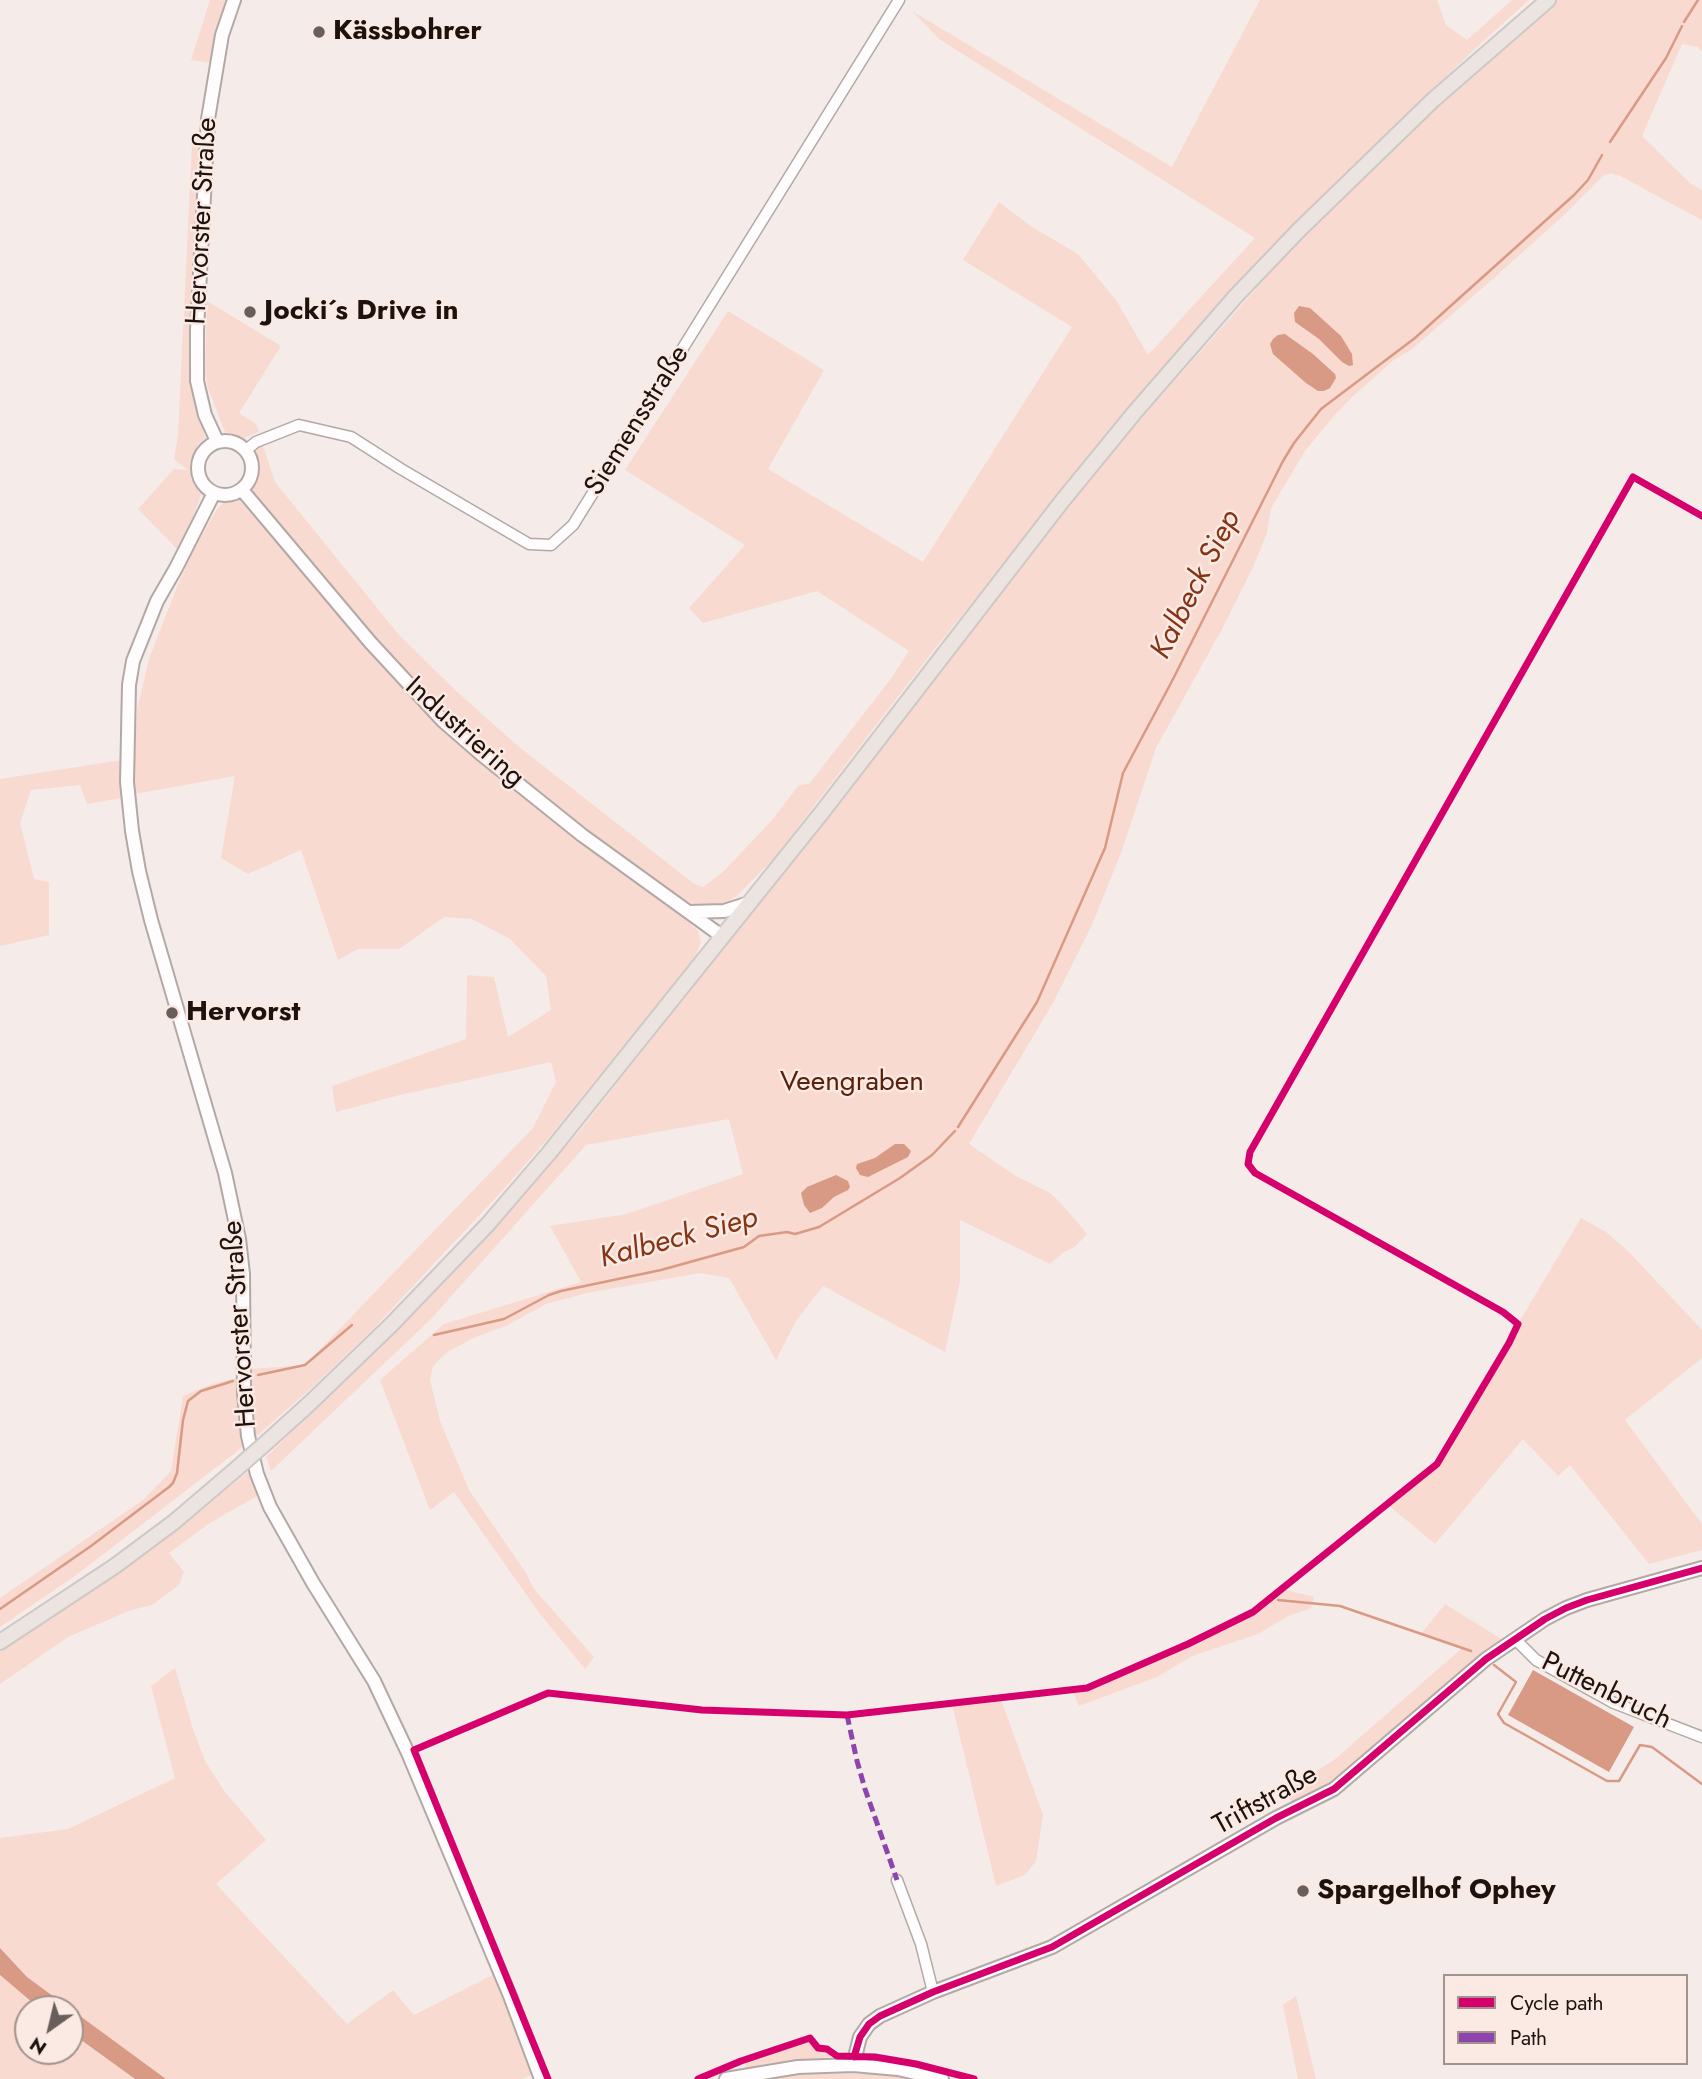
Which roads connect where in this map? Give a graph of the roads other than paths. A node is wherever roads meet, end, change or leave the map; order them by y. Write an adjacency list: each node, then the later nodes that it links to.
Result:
1 (234, 0): 4 (street, Hervorster Straße)
2 (899, 0): 5 (street, Siemensstraße)
3 (1548, 0): 8 (main road)
4 (217, 441): 5 (street); 7 (street)
5 (246, 450): 6 (street)
6 (242, 490): 7 (street); 9 (street, Industriering)
7 (214, 494): 18 (street, Hervorster Straße)
8 (749, 903): 9 (street); 10 (main road)
9 (689, 912): 10 (street, Industriering)
10 (723, 937): 13 (main road, bridge)
11 (1702, 1567): 12 (street, Triftstraße)
12 (1515, 1639): 14 (street, Puttenbruch); 16 (street, Triftstraße)
13 (0, 1642)
14 (1702, 1737)
15 (897, 1880): 16 (street)
16 (933, 1992): 17 (street, Triftstraße)
17 (853, 2065): 19 (street); 20 (street)
18 (541, 2079)
19 (726, 2079)
20 (942, 2079)

